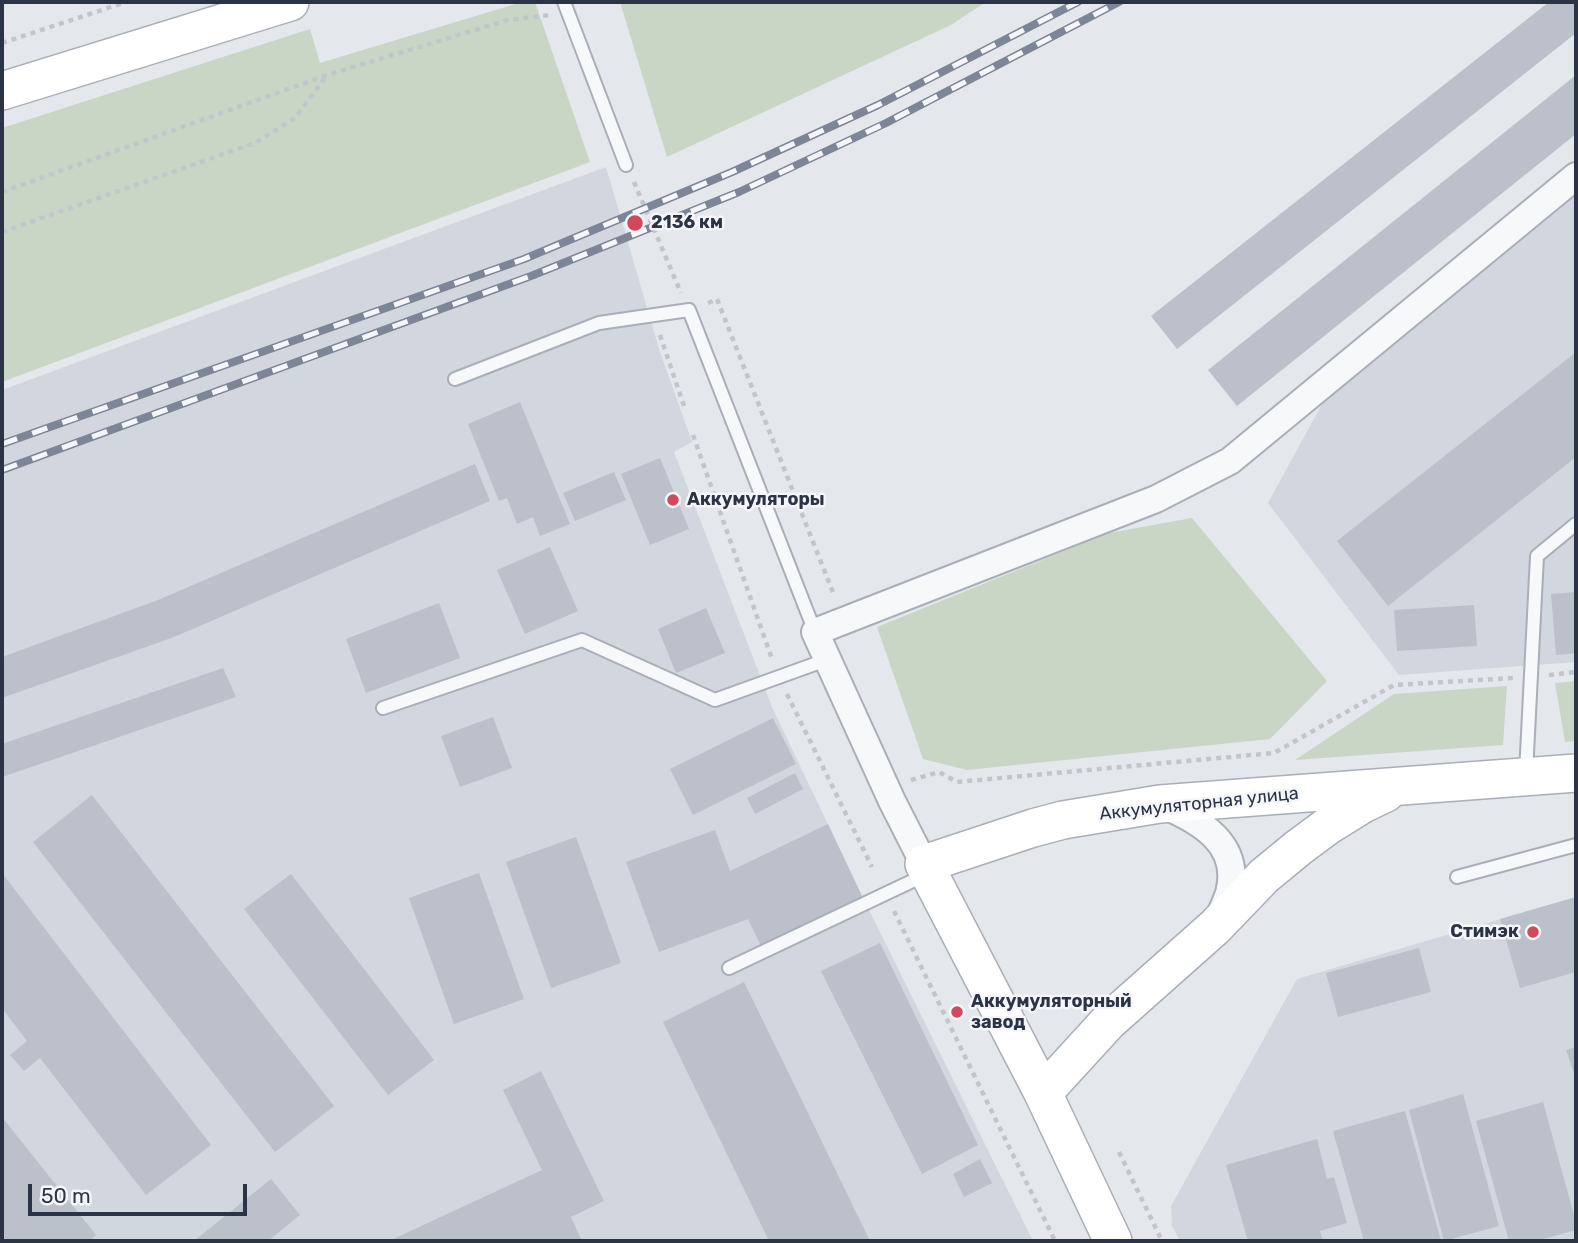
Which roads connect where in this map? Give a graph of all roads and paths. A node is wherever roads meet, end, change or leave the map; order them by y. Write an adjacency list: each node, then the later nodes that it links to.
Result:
1 (126, 2): 4 (path)
2 (290, 2): 6 (street)
3 (566, 7): 5 (path); 7 (lane)
4 (2, 43)
5 (327, 75): 9 (path); 10 (path)
6 (2, 91)
7 (626, 165): 12 (path)
8 (1576, 176): 18 (street)
9 (2, 192)
10 (2, 232)
11 (717, 299): 17 (path)
12 (689, 310): 13 (lane); 14 (path); 18 (lane)
13 (455, 379)
14 (684, 406)
15 (693, 435): 20 (path)
16 (1576, 524): 22 (lane)
17 (835, 600)
18 (815, 632): 19 (street)
19 (827, 660): 24 (lane); 32 (street)
20 (776, 668)
21 (1576, 673): 22 (path)
22 (1531, 676): 26 (lane); 27 (path)
23 (785, 690): 31 (path)
24 (383, 708)
25 (1576, 773): 26 (street, Аккумуляторная улица)
26 (1526, 777): 28 (street, Аккумуляторная улица)
27 (909, 780)
28 (1399, 787): 29 (street, Аккумуляторная улица); 35 (street)
29 (1160, 804): 32 (street, Аккумуляторная улица); 35 (street)
30 (1576, 845): 33 (lane)
31 (872, 867)
32 (926, 869): 36 (lane); 37 (street)
33 (1457, 877)
34 (890, 904): 39 (path)
35 (1215, 927): 37 (street)
36 (729, 968)
37 (1043, 1093): 40 (street)
38 (1119, 1152): 41 (path)
39 (1055, 1241)
40 (1113, 1241)
41 (1162, 1241)

